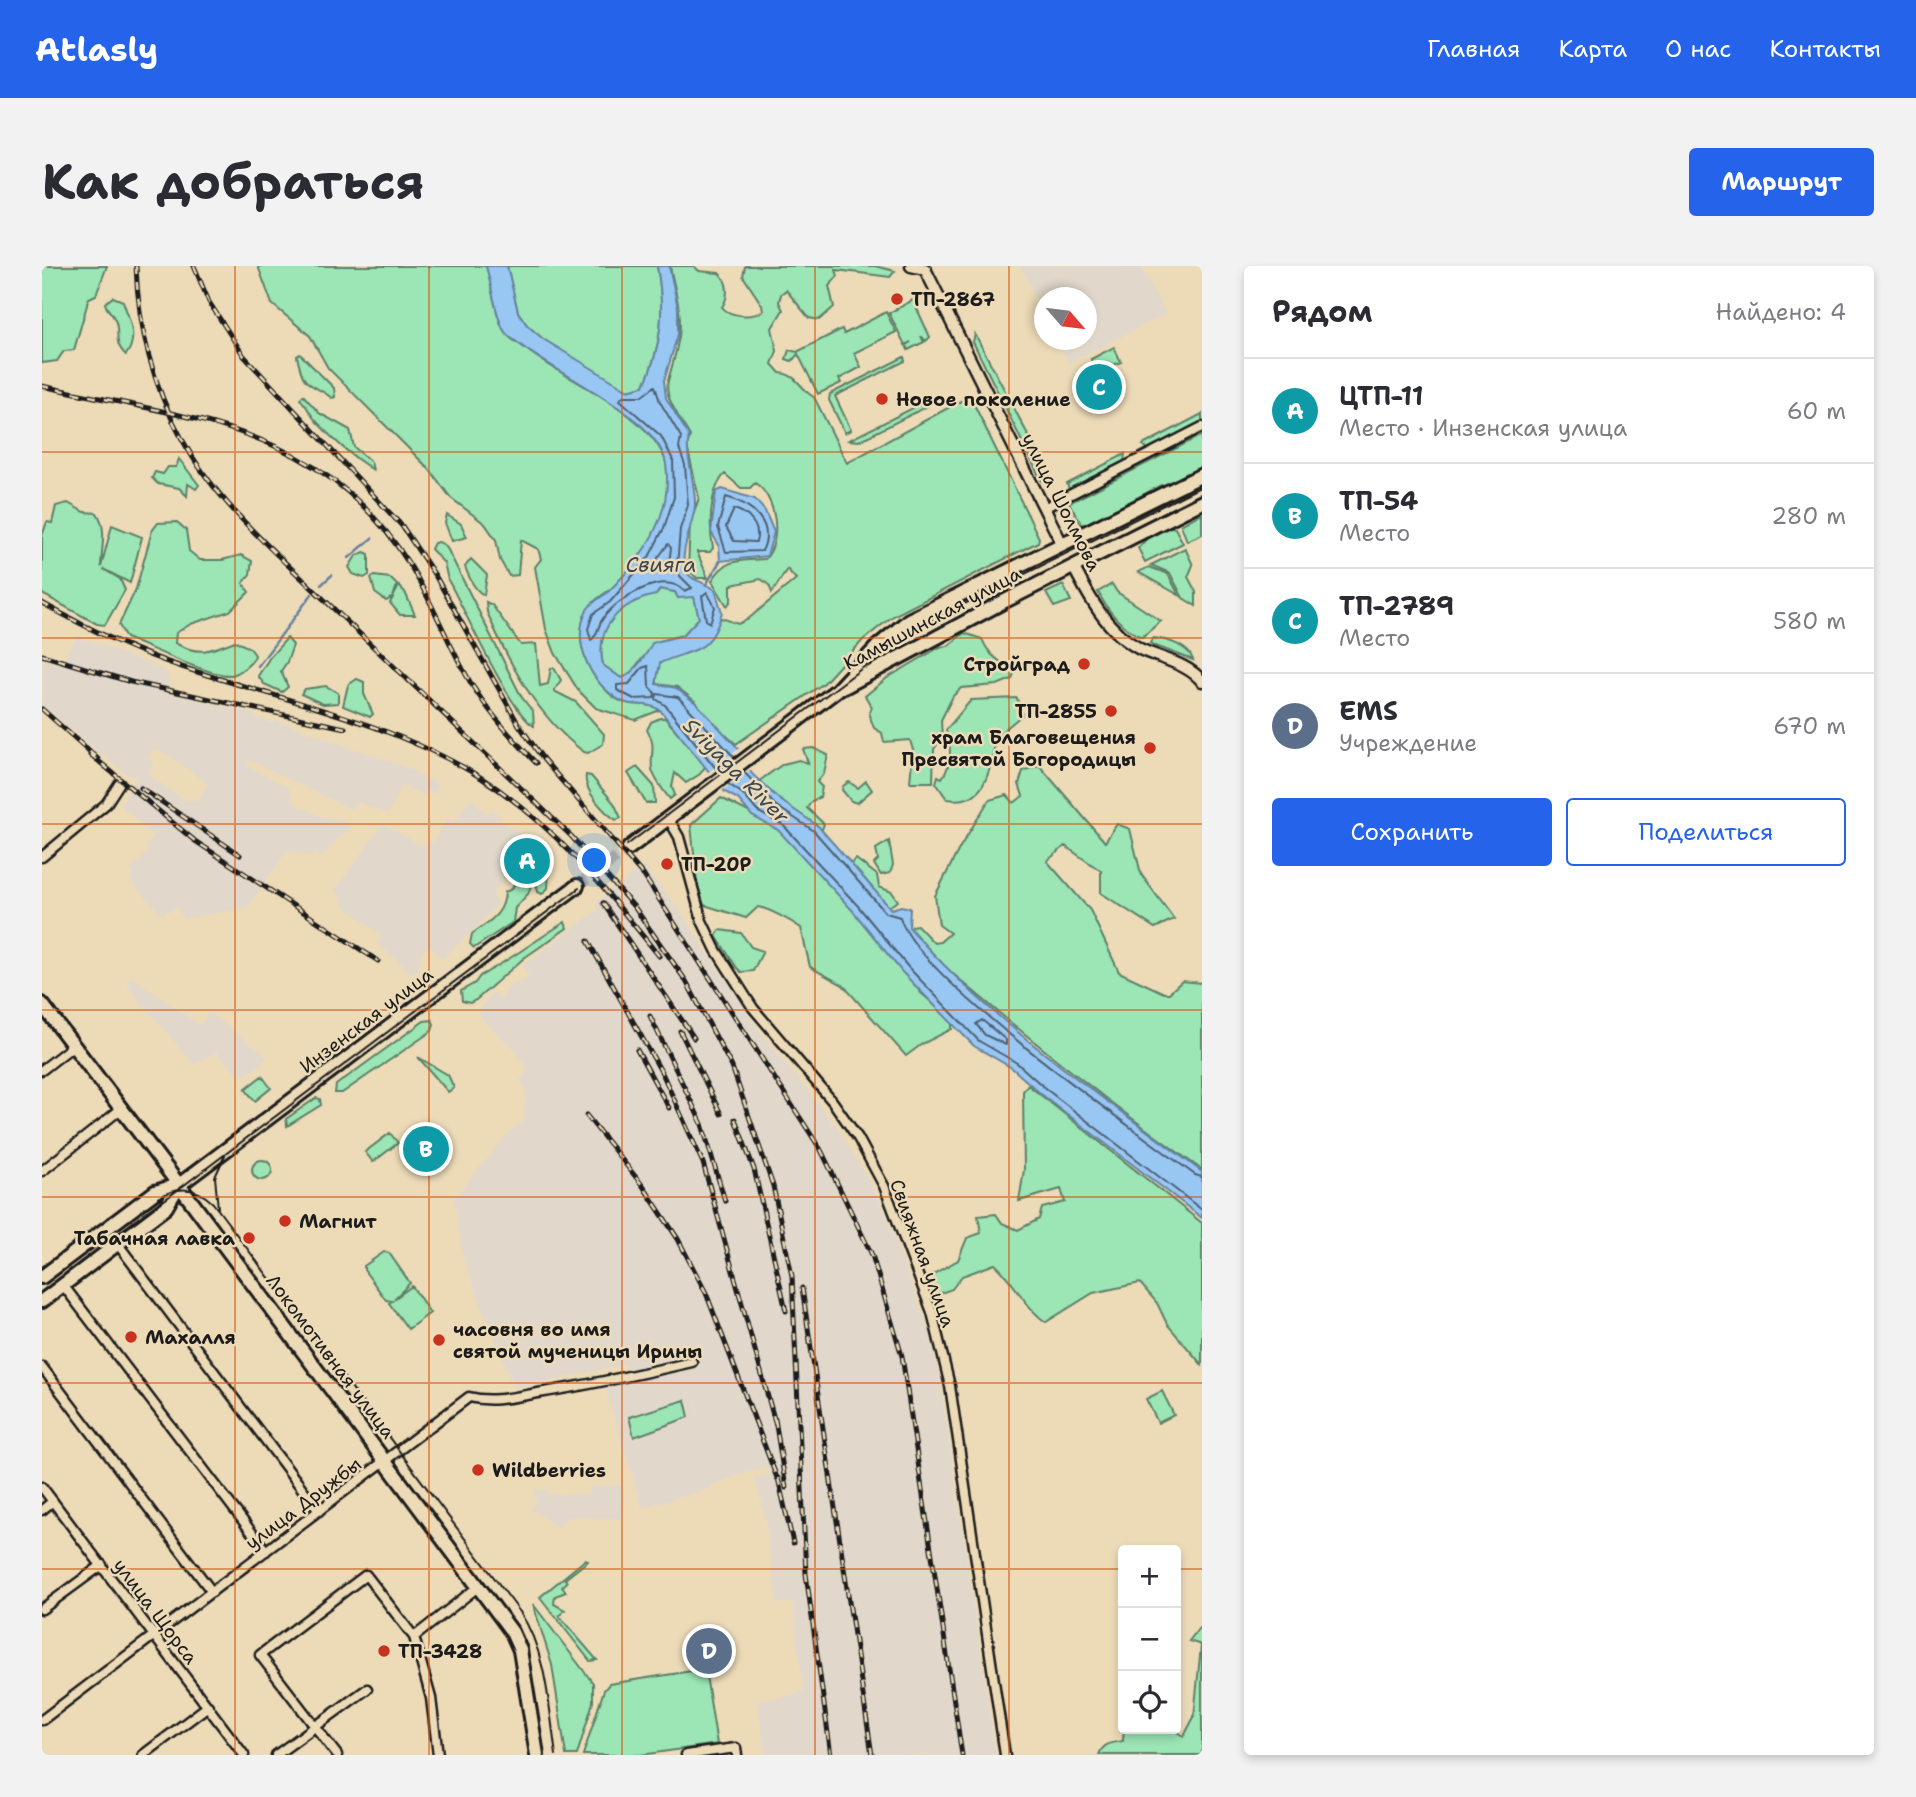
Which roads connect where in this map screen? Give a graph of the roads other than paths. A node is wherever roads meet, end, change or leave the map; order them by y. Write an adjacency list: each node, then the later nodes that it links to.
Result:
1 (911, 266): 2 (street, улица Шолмова)
2 (925, 268): 6 (street, улица Шолмова)
3 (1202, 428): 6 (street)
4 (1202, 475): 7 (main road, Камышинская улица)
5 (1202, 502): 8 (main road, Камышинская улица)
6 (1044, 508): 7 (street, улица Шолмова)
7 (1062, 544): 8 (main road, улица Шолмова); 10 (main road, Камышинская улица)
8 (1073, 566): 9 (street, улица Шолмова); 10 (main road, Камышинская улица)
9 (1202, 681)
10 (837, 690): 12 (main road)
11 (120, 784): 14 (street)
12 (668, 818): 13 (main road); 52 (street, Свияжная улица)
13 (629, 848)
14 (42, 857)
15 (577, 886): 21 (main road, Инзенская улица)
16 (42, 1004): 17 (main road, Локомотивная улица)
17 (74, 1045): 18 (street); 19 (main road, Локомотивная улица)
18 (42, 1070)
19 (121, 1109): 20 (street); 21 (main road, Локомотивная улица)
20 (42, 1171)
21 (179, 1185): 22 (main road, Инзенская улица); 23 (main road, Инзенская улица); 28 (main road, Локомотивная улица)
22 (117, 1243): 24 (main road, Инзенская улица); 32 (street)
23 (42, 1277)
24 (63, 1284): 25 (main road, Инзенская улица); 33 (street)
25 (42, 1301)
26 (692, 1362): 28 (street, улица Дружбы)
27 (42, 1367): 36 (street)
28 (385, 1461): 32 (street, улица Дружбы); 35 (main road, Локомотивная улица)
29 (42, 1487): 30 (street, улица Щорса)
30 (53, 1501): 31 (street); 34 (street, улица Щорса)
31 (42, 1510)
32 (319, 1511): 33 (street, улица Дружбы)
33 (266, 1551): 36 (street, улица Дружбы)
34 (102, 1565): 37 (street); 38 (street, улица Щорса)
35 (479, 1586): 39 (street); 50 (main road, Локомотивная улица)
36 (212, 1592): 38 (street, улица Дружбы)
37 (42, 1609)
38 (155, 1635): 41 (street, улица Щорса); 42 (street, улица Дружбы)
39 (414, 1637): 43 (street); 49 (street)
40 (366, 1689): 43 (street)
41 (208, 1706): 45 (street); 46 (street, улица Щорса)
42 (42, 1720)
43 (315, 1727): 47 (street); 48 (street)
44 (736, 1751): 51 (street)
45 (143, 1755)
46 (244, 1755)
47 (276, 1755)
48 (337, 1755)
49 (438, 1755)
50 (537, 1755)
51 (686, 1755)
52 (1005, 1755)

